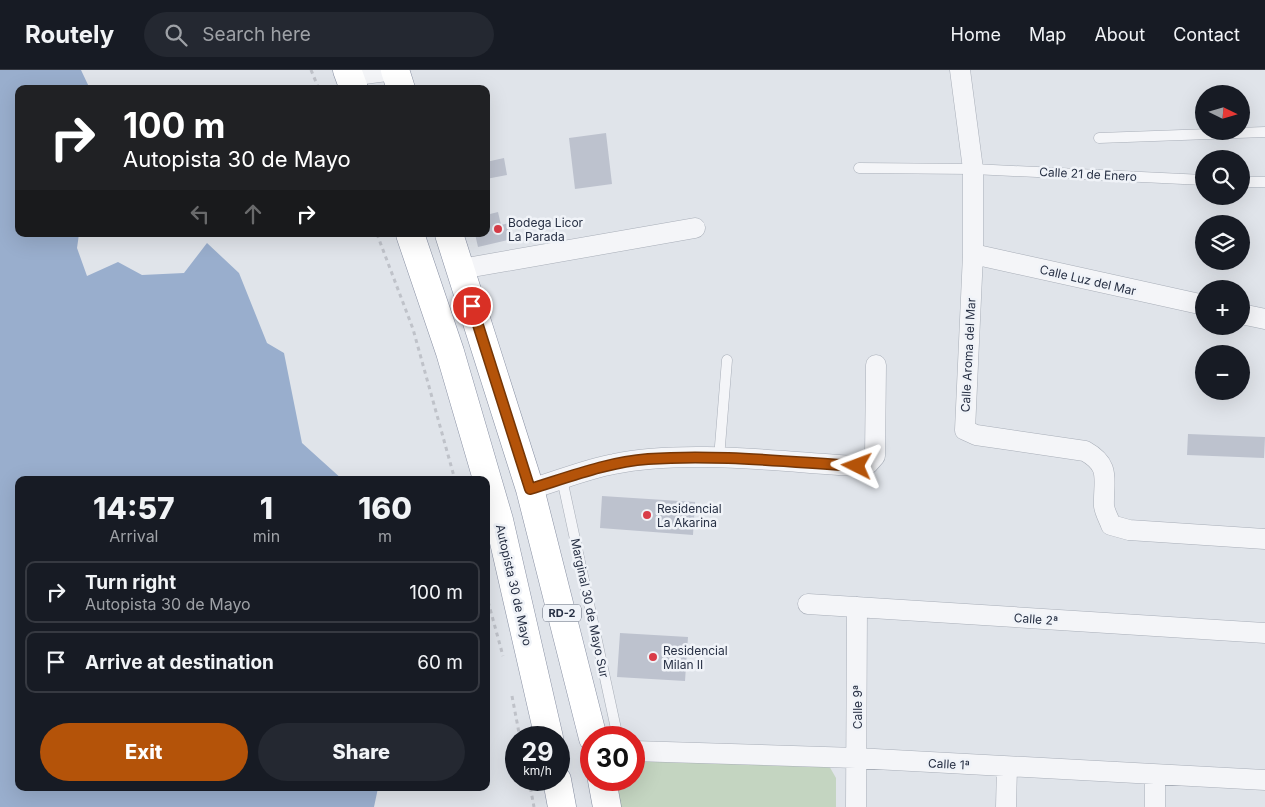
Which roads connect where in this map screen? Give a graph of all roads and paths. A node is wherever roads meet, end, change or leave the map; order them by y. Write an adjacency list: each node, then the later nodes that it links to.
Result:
1 (311, 70): 5 (path)
2 (394, 70): 4 (street); 6 (highway)
3 (960, 70): 10 (street, Calle Aroma del Mar)
4 (350, 78)
5 (317, 85)
6 (400, 85)
7 (1265, 132): 8 (lane)
8 (1099, 138)
9 (859, 168): 10 (lane, Calle 21 de Enero)
10 (973, 169): 11 (lane, Calle 21 de Enero); 18 (street, Calle Aroma del Mar)
11 (1195, 180)
12 (1250, 182): 13 (lane)
13 (1265, 182)
14 (695, 228): 19 (street)
15 (379, 237): 26 (path)
16 (411, 237): 27 (highway, Autopista 30 de Mayo)
17 (450, 237): 19 (highway, RD-2)
18 (973, 254): 20 (street, Calle Luz del Mar); 31 (street, Calle Aroma del Mar)
19 (461, 269): 30 (highway, RD-2)
20 (1195, 303)
21 (1250, 316): 22 (street)
22 (1265, 319)
23 (727, 360): 25 (lane)
24 (876, 365): 25 (street)
25 (719, 458): 28 (street)
26 (454, 476)
27 (487, 476)
28 (562, 479): 30 (street); 41 (lane, Marginal 30 de Mayo Sur)
29 (490, 486): 39 (highway, Autopista 30 de Mayo)
30 (530, 489): 40 (highway, RD-2)
31 (1265, 539)
32 (808, 604): 33 (street, Calle 2ª)
33 (857, 607): 35 (street, Calle 2ª); 43 (street, Calle 9ª)
34 (490, 609): 36 (path)
35 (1265, 633)
36 (505, 666)
37 (511, 693): 38 (path)
38 (518, 726)
39 (546, 726)
40 (590, 726)
41 (615, 726)
42 (645, 751): 43 (street, Calle 1ª)
43 (856, 758): 44 (street, Calle 1ª); 53 (street, Calle 9ª)
44 (1007, 767): 45 (street, Calle 1ª); 54 (street)
45 (1155, 776): 46 (street, Calle 1ª); 55 (street)
46 (1265, 780)
47 (530, 791): 50 (path)
48 (559, 791): 51 (highway)
49 (604, 791): 52 (highway)
50 (534, 807)
51 (562, 807)
52 (607, 807)
53 (856, 807)
54 (1006, 807)
55 (1155, 807)

